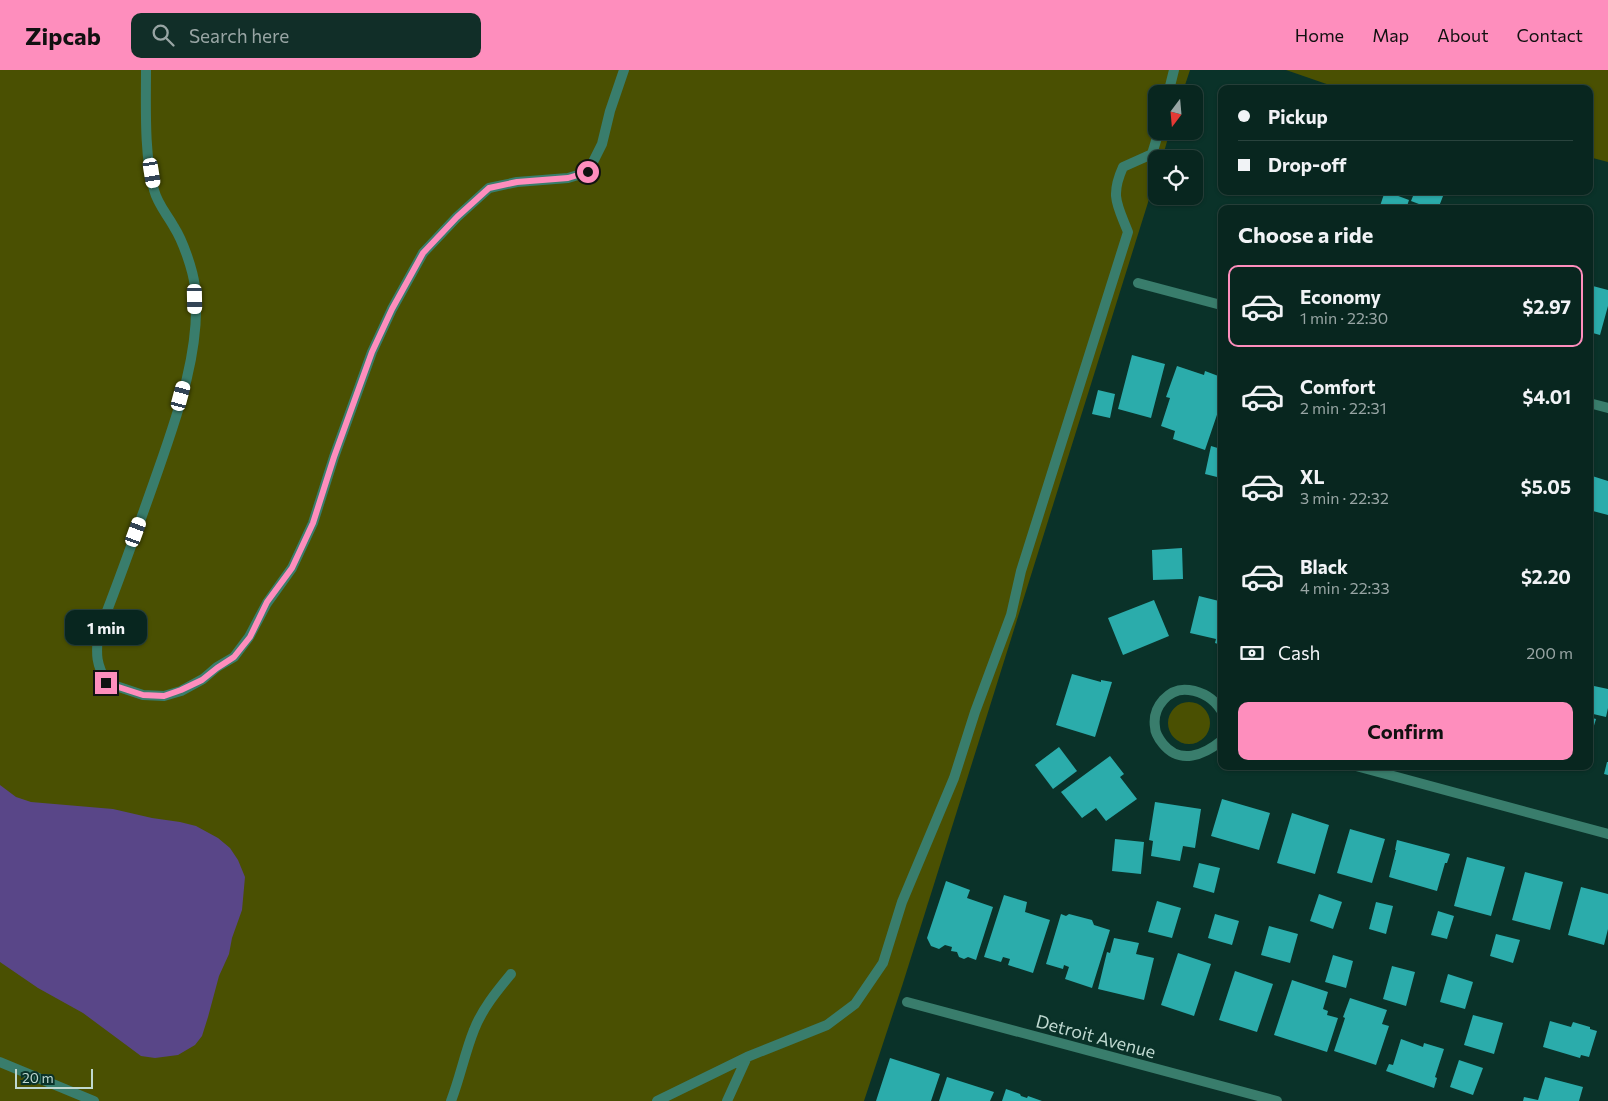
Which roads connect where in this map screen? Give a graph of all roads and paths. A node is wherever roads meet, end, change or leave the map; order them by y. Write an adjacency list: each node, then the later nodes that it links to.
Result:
1 (146, 70): 2 (street)
2 (624, 70)
3 (1174, 70): 4 (street)
4 (1170, 85)
5 (1156, 140): 16 (street)
6 (1138, 283): 7 (street)
7 (1218, 304)
8 (1593, 404): 9 (street)
9 (1608, 408)
10 (1218, 706): 11 (street)
11 (1218, 743)
12 (1371, 770): 13 (street)
13 (1608, 834)
14 (511, 974): 19 (street)
15 (907, 1002): 22 (street, Detroit Avenue)
16 (747, 1057): 20 (street); 21 (street)
17 (0, 1062): 18 (street)
18 (94, 1101)
19 (451, 1101)
20 (656, 1101)
21 (727, 1101)
22 (1277, 1101)

